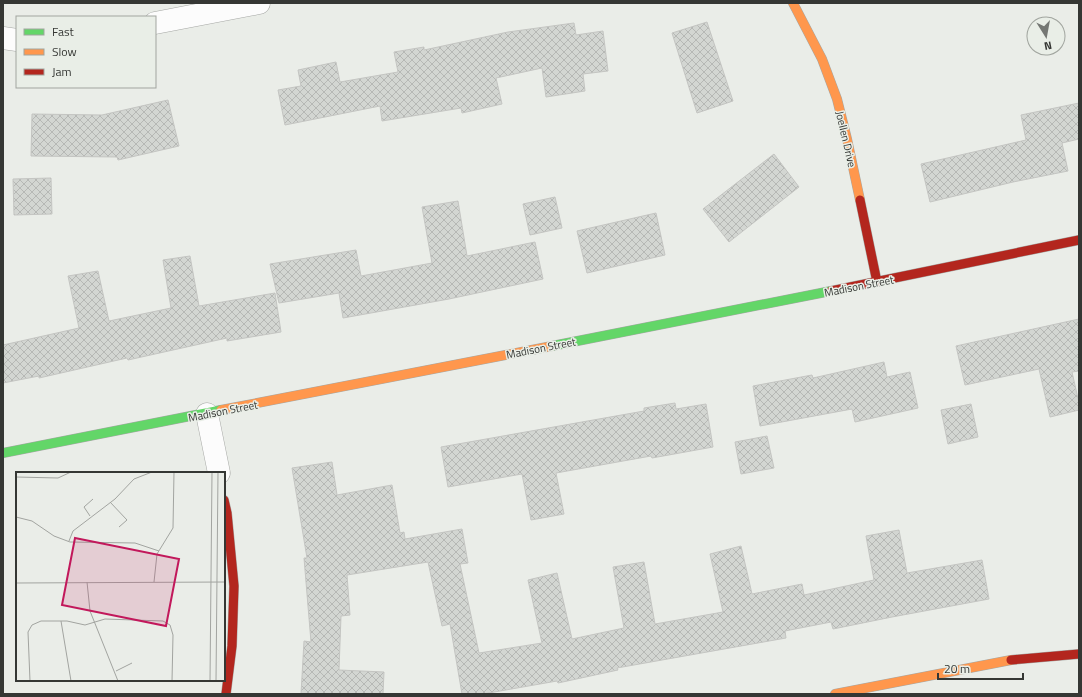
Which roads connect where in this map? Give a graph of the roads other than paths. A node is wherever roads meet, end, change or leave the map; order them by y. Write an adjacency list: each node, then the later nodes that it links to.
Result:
1 (259, 3): 3 (street)
2 (793, 3): 7 (street, Joellen Drive)
3 (156, 23)
4 (3, 38): 5 (street)
5 (16, 40)
6 (1079, 240): 7 (street, Madison Street)
7 (877, 282): 8 (street, Madison Street)
8 (207, 414): 9 (street, Madison Street); 10 (street)
9 (3, 454)
10 (219, 472)
11 (225, 504): 13 (street)
12 (1079, 654): 14 (street)
13 (226, 694)
14 (835, 694)

